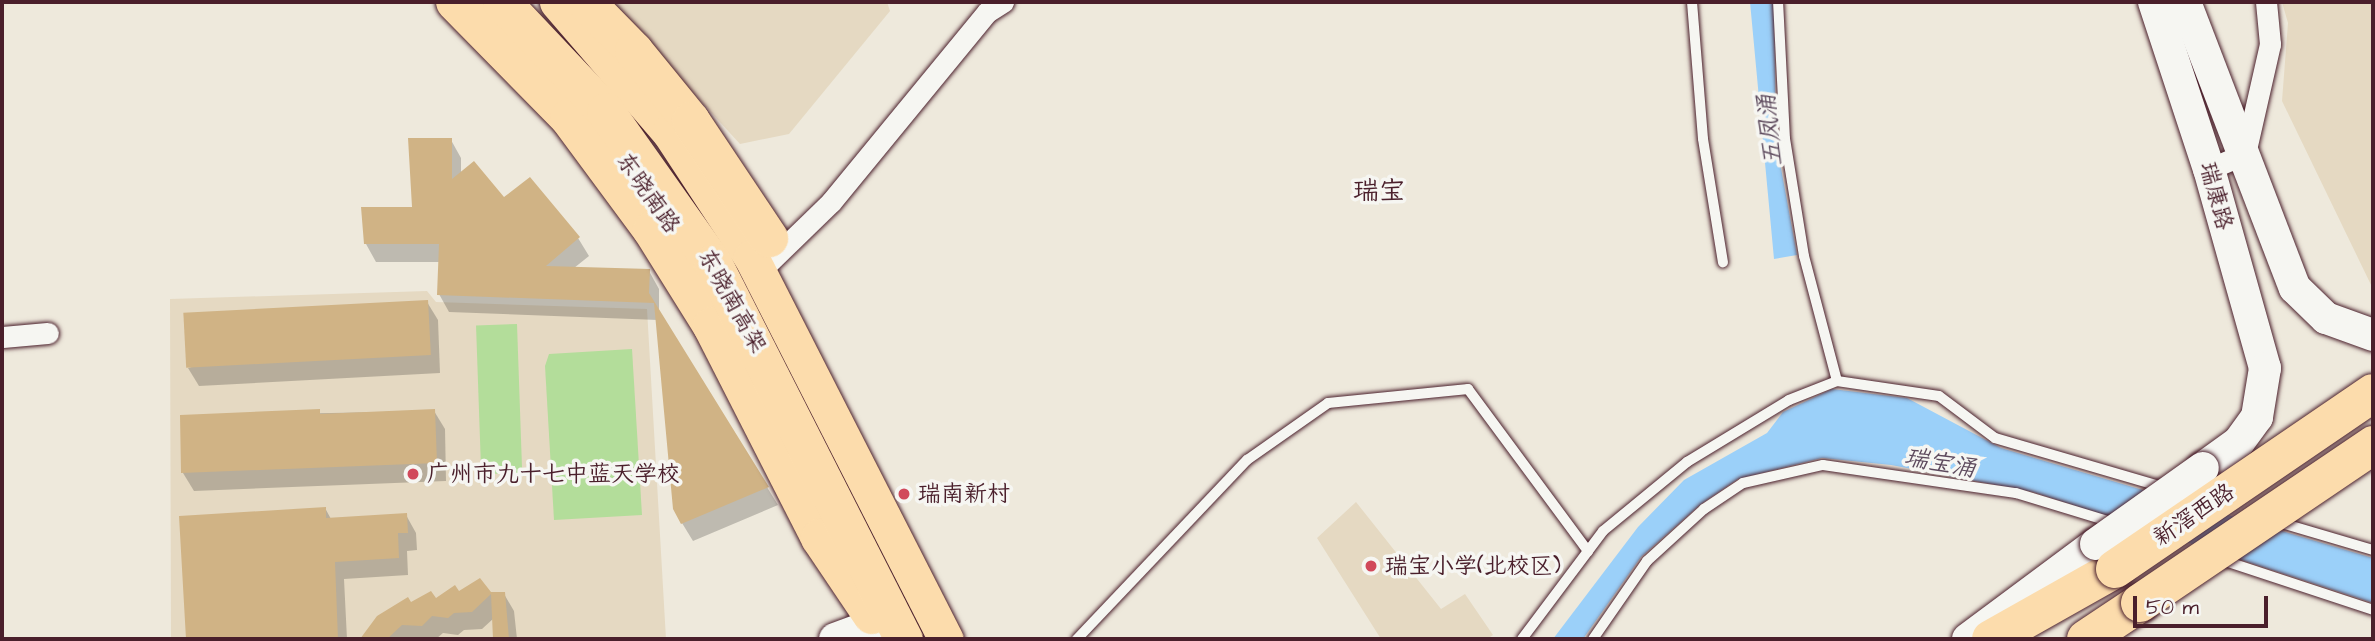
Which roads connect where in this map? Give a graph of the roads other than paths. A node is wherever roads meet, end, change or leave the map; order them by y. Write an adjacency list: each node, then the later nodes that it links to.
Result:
1 (455, 2): 33 (highway)
2 (482, 2): 33 (main road, 东晓南路)
3 (502, 2): 33 (highway, 东晓南高架)
4 (538, 2): 36 (highway, 东晓南高架)
5 (557, 2): 15 (main road)
6 (586, 2): 15 (highway)
7 (1003, 2): 15 (street)
8 (1692, 2): 16 (lane)
9 (1778, 2): 20 (lane)
10 (2154, 2): 14 (main road, 瑞康路)
11 (2185, 2): 13 (main road, 瑞康路)
12 (2266, 2): 13 (street)
13 (2245, 154): 14 (street); 18 (main road, 瑞康路)
14 (2209, 169): 29 (main road, 瑞康路, bridge)
15 (764, 255): 37 (main road)
16 (1724, 262)
17 (48, 333): 19 (street)
18 (2373, 335)
19 (2, 337)
20 (1837, 381): 23 (lane); 28 (lane)
21 (2373, 393): 29 (highway, 新滘西路, bridge)
22 (2373, 445): 31 (highway, 新滘西路, bridge)
23 (2234, 508)
24 (2247, 512): 27 (lane)
25 (2179, 545): 40 (lane)
26 (2192, 550): 32 (lane)
27 (2373, 550)
28 (1588, 551): 38 (lane); 39 (lane)
29 (2105, 556): 30 (main road); 34 (highway, 新滘西路)
30 (2059, 571): 34 (highway)
31 (2140, 603): 41 (highway, 新滘西路); 42 (highway); 43 (main road)
32 (2373, 610)
33 (889, 634): 35 (main road)
34 (1993, 638)
35 (835, 639)
36 (930, 639)
37 (946, 639)
38 (1077, 639)
39 (1522, 639)
40 (1593, 639)
41 (2086, 639)
42 (2100, 639)
43 (2112, 639)

